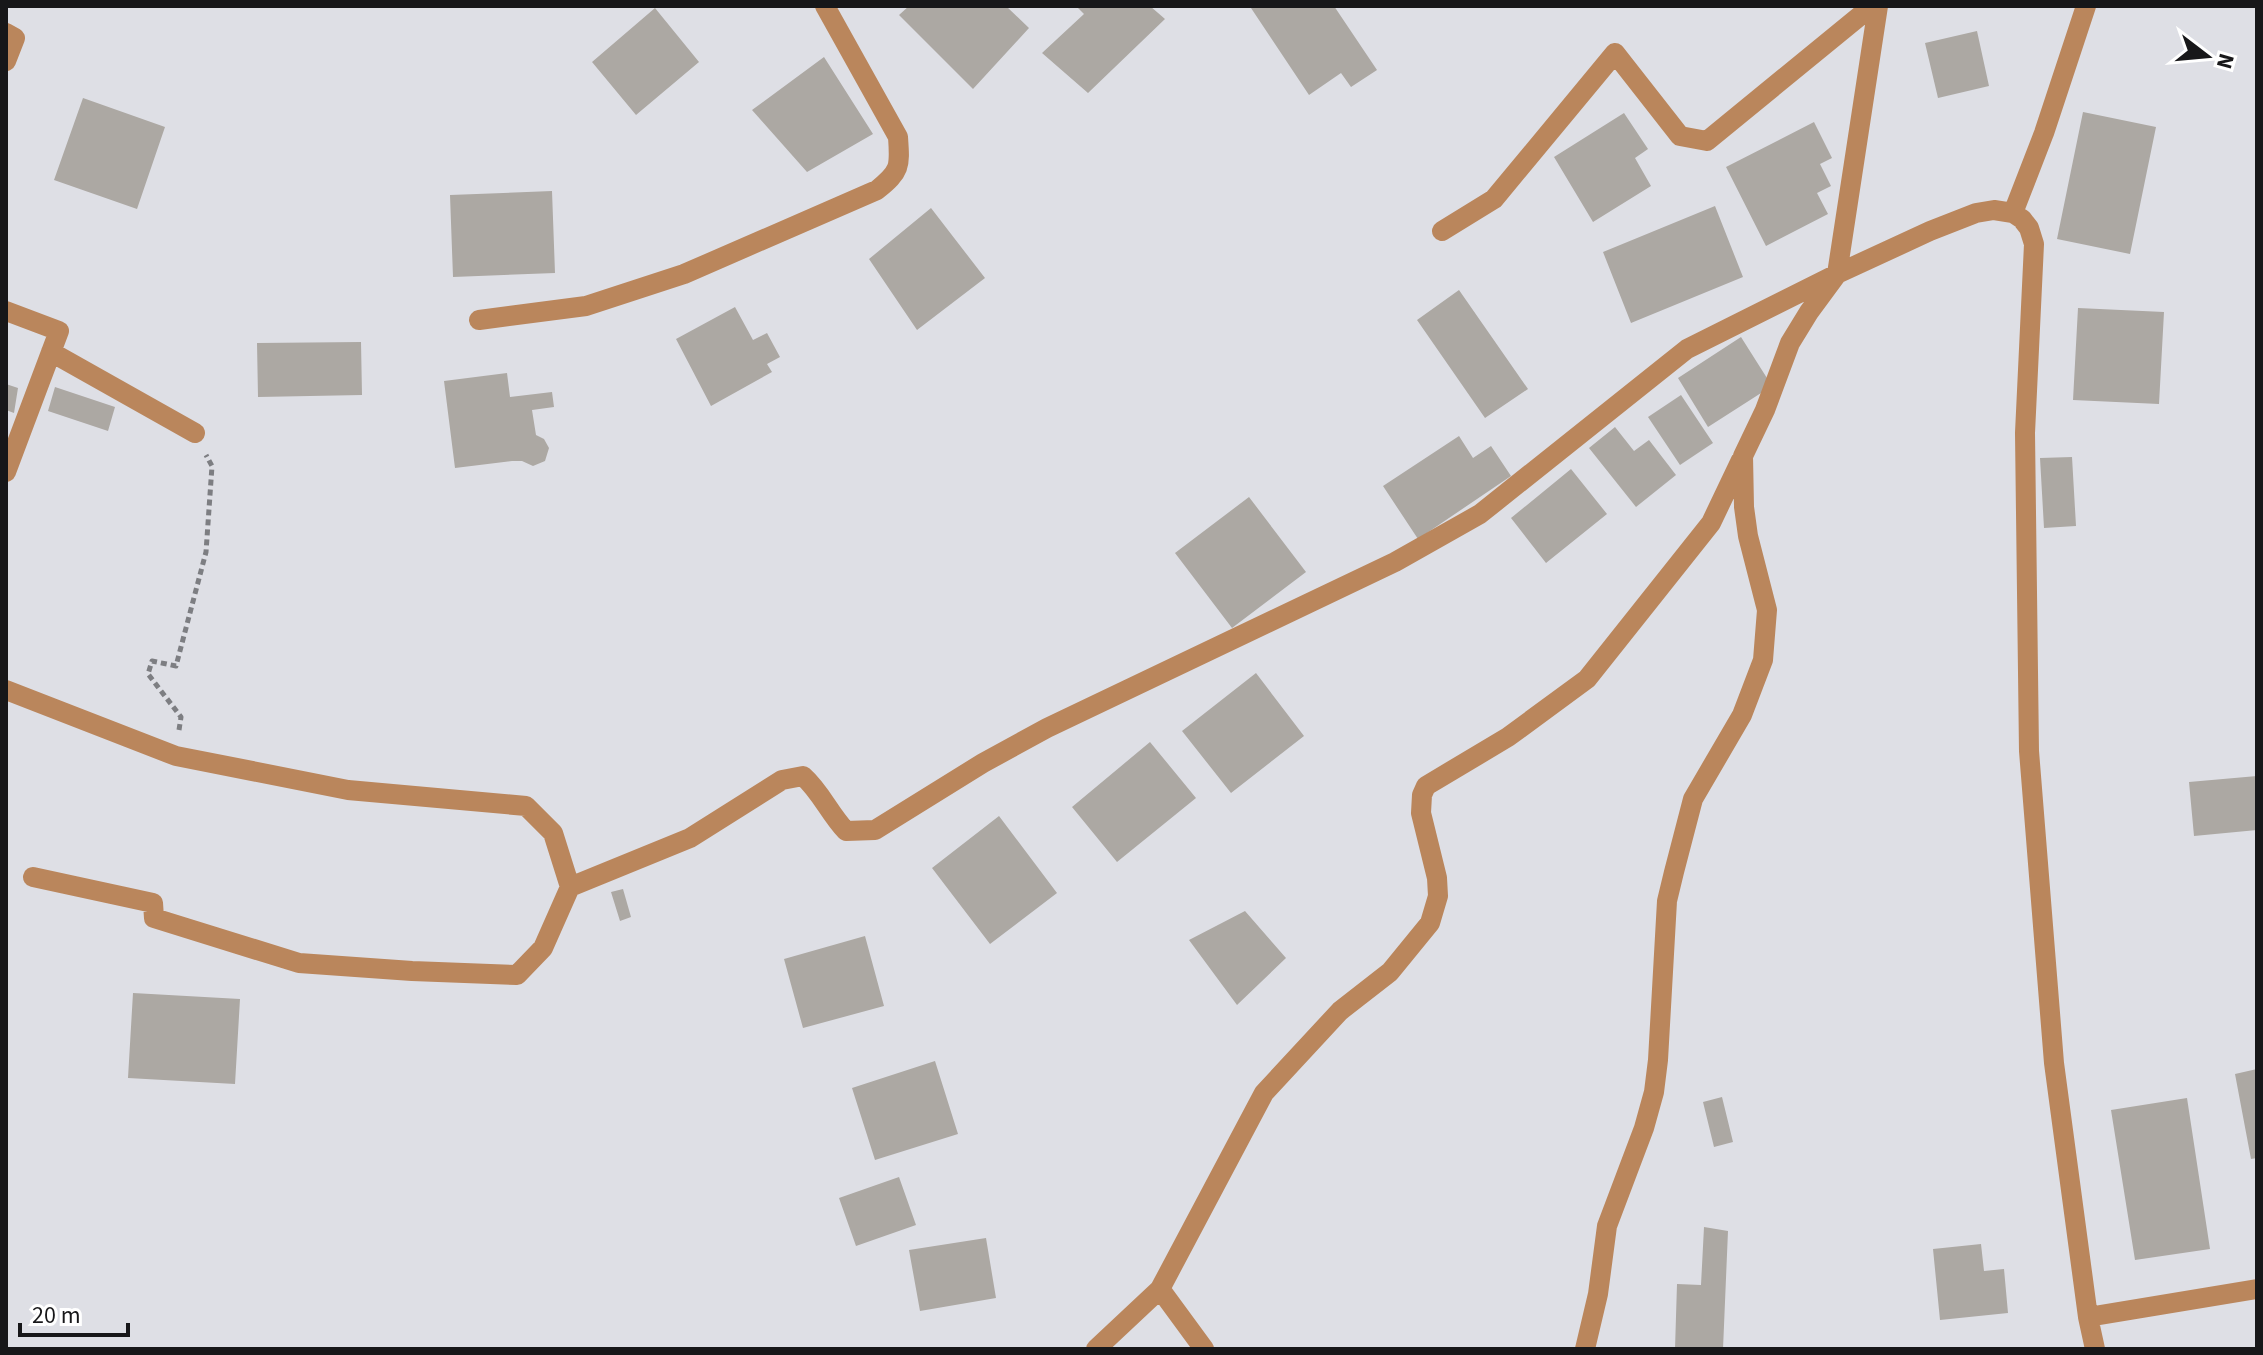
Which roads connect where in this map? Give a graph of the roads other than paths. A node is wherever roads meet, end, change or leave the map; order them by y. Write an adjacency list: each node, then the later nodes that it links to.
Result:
1 (825, 6): 10 (street)
2 (1875, 6): 7 (street); 8 (street)
3 (2086, 6): 6 (street)
4 (6, 33): 5 (street)
5 (6, 61)
6 (2013, 213): 8 (street); 20 (street)
7 (1442, 231)
8 (1837, 274): 13 (street); 17 (street)
9 (6, 311): 11 (street)
10 (479, 320)
11 (51, 352): 12 (street); 14 (street)
12 (195, 433)
13 (1743, 456): 18 (street); 23 (street)
14 (6, 472)
15 (6, 690): 17 (street)
16 (33, 877): 17 (street)
17 (570, 887)
18 (1160, 1289): 21 (street); 22 (street)
19 (2257, 1289): 20 (street)
20 (2088, 1317): 24 (street)
21 (1096, 1349)
22 (1204, 1349)
23 (1585, 1349)
24 (2095, 1349)

